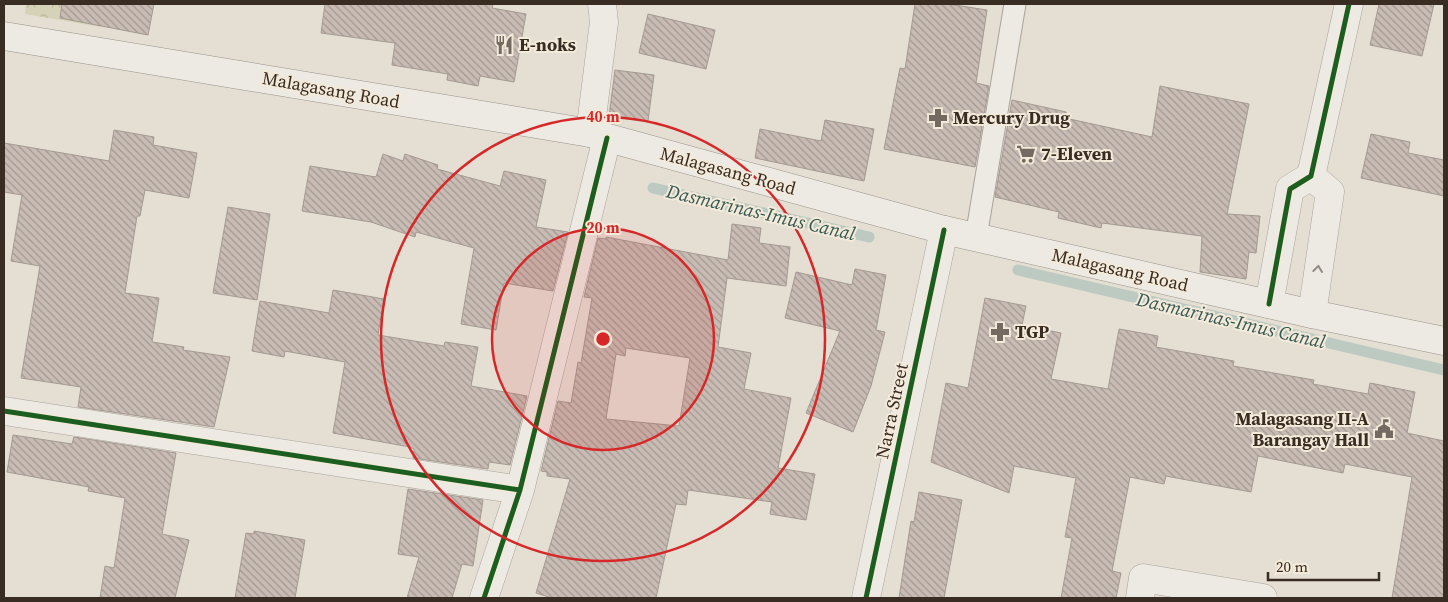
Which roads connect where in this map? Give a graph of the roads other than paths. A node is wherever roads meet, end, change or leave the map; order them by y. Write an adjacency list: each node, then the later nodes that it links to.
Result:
1 (602, 4): 5 (street)
2 (1015, 4): 8 (lane)
3 (1349, 4): 6 (street)
4 (4, 36): 5 (street, Malagasang Road)
5 (599, 136): 7 (street, Malagasang Road); 13 (street)
6 (1311, 176): 9 (street); 10 (street, one-way to 6)
7 (944, 230): 8 (street, Malagasang Road); 15 (street, Narra Street)
8 (976, 237): 9 (street, Malagasang Road)
9 (1270, 304): 10 (street, Malagasang Road)
10 (1312, 314): 11 (street, Malagasang Road)
11 (1444, 341)
12 (4, 411): 13 (street)
13 (520, 490): 14 (street)
14 (484, 598)
15 (866, 598)
16 (1140, 598): 17 (street)
17 (1263, 598)

